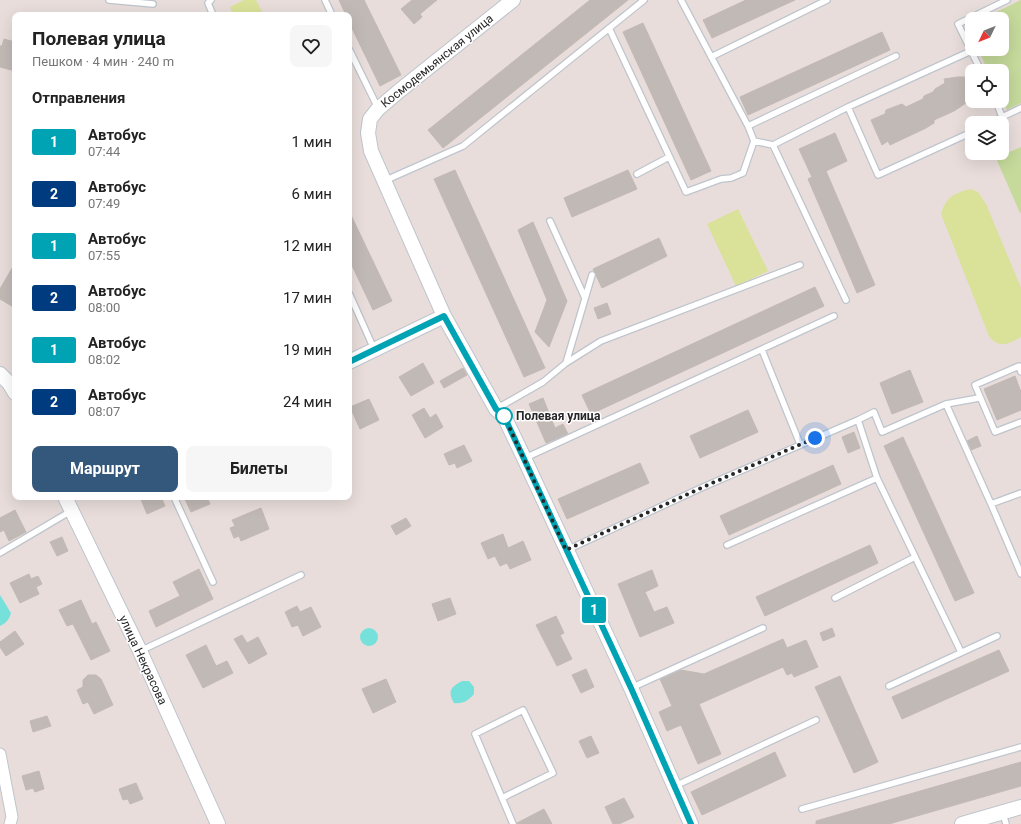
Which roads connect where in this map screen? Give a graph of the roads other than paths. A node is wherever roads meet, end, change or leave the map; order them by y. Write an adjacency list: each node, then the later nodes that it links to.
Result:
1 (110, 0): 2 (lane)
2 (149, 0)
3 (211, 0): 10 (lane)
4 (325, 0): 11 (lane)
5 (513, 0): 22 (street, Космодемьянская улица)
6 (644, 0): 14 (lane)
7 (681, 0): 19 (lane)
8 (827, 0): 19 (lane)
9 (1008, 0): 12 (lane)
10 (212, 12)
11 (331, 12)
12 (983, 12)
13 (965, 21): 15 (lane)
14 (609, 28): 28 (lane); 30 (lane)
15 (965, 39)
16 (965, 54): 20 (lane)
17 (352, 55): 22 (lane)
18 (896, 56): 24 (lane)
19 (711, 57): 24 (lane)
20 (848, 108): 25 (lane); 27 (lane)
21 (1021, 108): 23 (lane)
22 (378, 109): 30 (street, Космодемьянская улица)
23 (1004, 116)
24 (748, 126): 26 (lane)
25 (965, 135)
26 (754, 141): 27 (lane); 28 (lane)
27 (773, 145): 36 (lane)
28 (669, 157): 29 (lane)
29 (636, 174)
30 (384, 182): 37 (street)
31 (550, 221): 34 (lane)
32 (800, 265): 42 (lane)
33 (592, 275): 34 (lane)
34 (585, 298): 42 (lane)
35 (352, 300): 39 (lane)
36 (846, 300)
37 (444, 316): 39 (street); 48 (street)
38 (834, 316): 40 (lane)
39 (374, 349): 41 (street)
40 (762, 350): 51 (lane); 52 (lane)
41 (352, 360)
42 (566, 363): 48 (lane)
43 (1021, 372): 46 (lane)
44 (0, 374): 45 (street)
45 (12, 388)
46 (979, 398): 47 (lane); 50 (lane)
47 (946, 404): 49 (lane); 57 (lane)
48 (496, 409): 52 (street)
49 (858, 420): 51 (lane); 53 (lane)
50 (1021, 422)
51 (800, 444): 60 (lane)
52 (524, 458): 60 (street)
53 (877, 478): 59 (lane); 62 (lane)
54 (1021, 493): 57 (lane)
55 (66, 500): 58 (street, улица Некрасова)
56 (175, 500): 65 (lane)
57 (991, 504): 63 (lane)
58 (71, 511): 61 (lane); 69 (street, улица Некрасова)
59 (727, 545)
60 (566, 550): 72 (street)
61 (0, 553)
62 (915, 558): 66 (lane); 70 (lane)
63 (1021, 574)
64 (301, 575): 69 (lane)
65 (213, 582)
66 (835, 598)
67 (763, 628): 72 (lane)
68 (997, 636): 70 (lane)
69 (140, 651): 83 (street, улица Некрасова)
70 (961, 652): 71 (lane)
71 (889, 686)
72 (631, 688): 76 (street)
73 (816, 720): 76 (lane)
74 (1021, 747): 79 (lane)
75 (0, 754): 82 (street)
76 (675, 787): 85 (street)
77 (502, 798): 77 (lane); 84 (lane)
78 (1021, 807): 80 (street)
79 (802, 810)
80 (1004, 818): 81 (street)
81 (967, 823)
82 (10, 824)
83 (218, 824)
84 (513, 824)
85 (691, 824)

